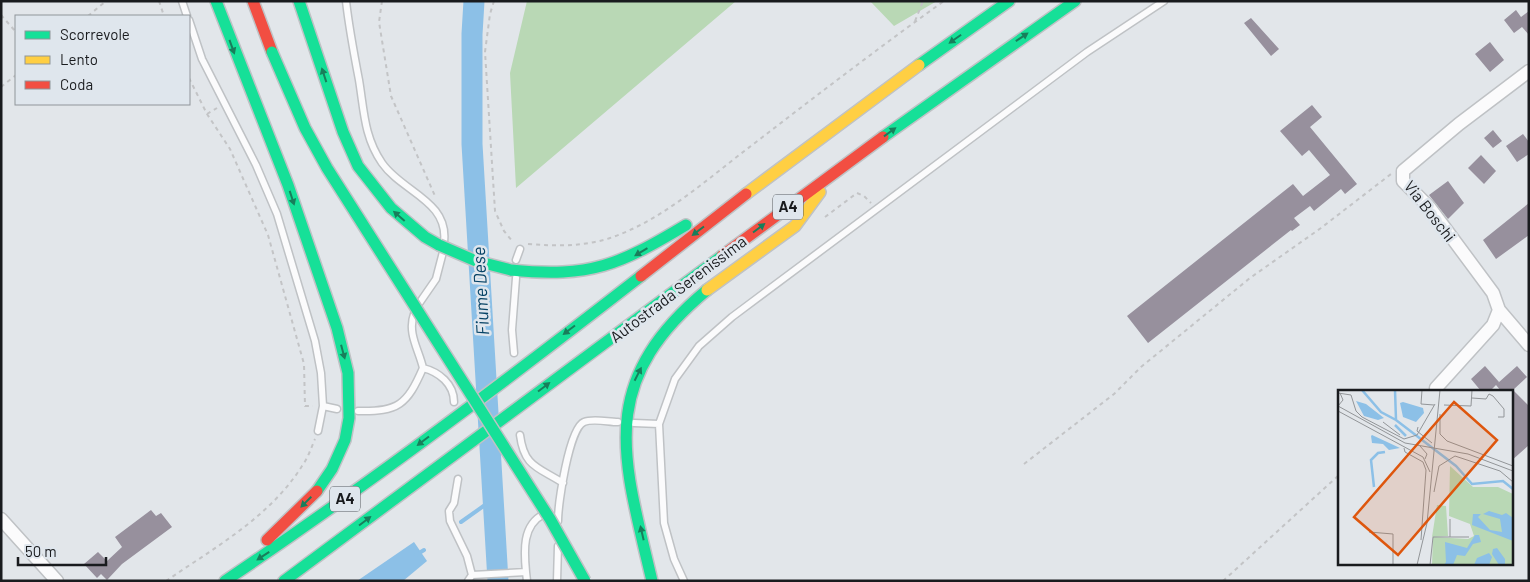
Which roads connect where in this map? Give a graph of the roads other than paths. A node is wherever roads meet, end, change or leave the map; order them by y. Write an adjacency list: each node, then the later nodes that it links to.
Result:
1 (182, 1): 9 (lane)
2 (216, 1): 35 (main road, one-way to 35)
3 (253, 1): 42 (main road, bridge)
4 (299, 1): 15 (main road, one-way to 4, bridge)
5 (346, 1): 19 (lane)
6 (1009, 1): 12 (main road, Autostrada Serenissima / A4, one-way to 12)
7 (1075, 1): 13 (main road, Autostrada Serenissima / A4, one-way to 7)
8 (1164, 1): 27 (lane)
9 (188, 15)
10 (190, 23): 22 (lane)
11 (1529, 70): 16 (street, Via Boschi)
12 (815, 142): 15 (main road, one-way to 15); 38 (main road, Autostrada Serenissima / A4, one-way to 38)
13 (836, 172): 39 (main road, Autostrada Serenissima / A4, one-way to 13); 43 (main road, one-way to 13)
14 (520, 249): 15 (lane)
15 (514, 269): 18 (lane)
16 (1499, 310): 17 (street, Via Boschi); 20 (street)
17 (1529, 344)
18 (514, 353)
19 (423, 368): 21 (lane); 24 (lane)
20 (1436, 388)
21 (454, 402)
22 (323, 406): 23 (lane); 28 (lane)
23 (337, 409)
24 (358, 411)
25 (618, 422): 31 (lane)
26 (634, 423): 27 (lane)
27 (659, 424): 44 (lane)
28 (318, 431)
29 (520, 435): 31 (lane)
30 (458, 480): 36 (lane)
31 (563, 483): 32 (lane)
32 (558, 508): 34 (lane); 41 (lane)
33 (1, 519): 37 (street)
34 (526, 572): 36 (lane); 40 (lane)
35 (214, 576)
36 (470, 578)
37 (57, 581)
38 (225, 581)
39 (284, 581)
40 (527, 581)
41 (557, 581)
42 (585, 581)
43 (652, 581)
44 (684, 581)

